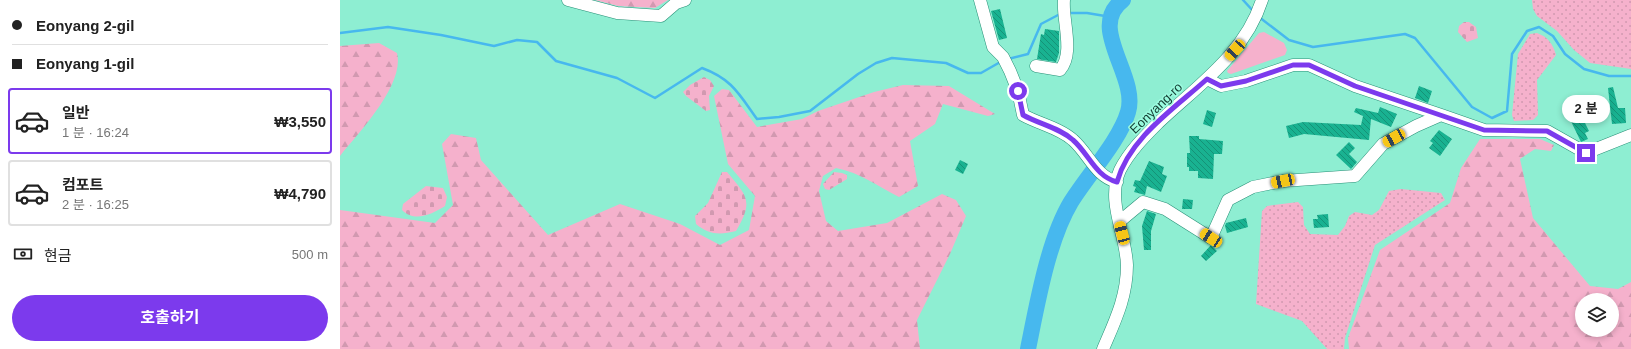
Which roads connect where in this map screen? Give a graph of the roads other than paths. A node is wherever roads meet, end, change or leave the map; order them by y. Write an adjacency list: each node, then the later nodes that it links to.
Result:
1 (568, 0): 2 (street)
2 (685, 0)
3 (980, 0): 10 (street)
4 (1064, 9): 6 (street)
5 (1259, 9): 7 (street, Eonyang-ro)
6 (1036, 66)
7 (1207, 79): 8 (street); 10 (street, Eonyang-ro)
8 (1441, 115): 9 (street); 11 (street)
9 (1631, 135)
10 (1117, 182): 11 (street, Eonyang-ro)
11 (1119, 222): 12 (street, Eonyang-ro)
12 (1103, 349)

